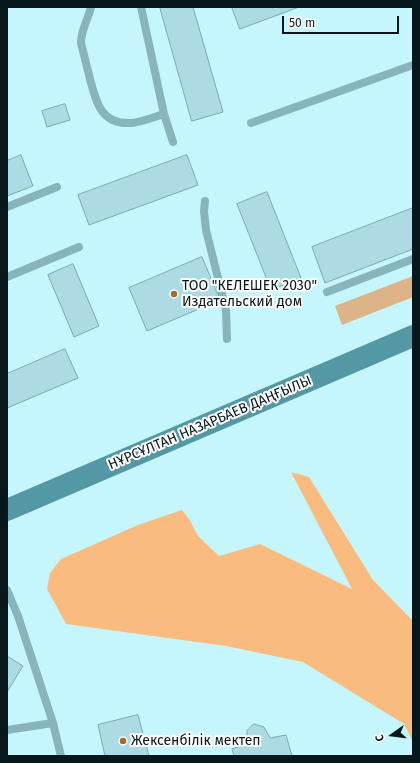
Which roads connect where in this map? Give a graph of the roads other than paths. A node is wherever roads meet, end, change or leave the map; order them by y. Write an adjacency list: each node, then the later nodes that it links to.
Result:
1 (91, 7): 4 (lane)
2 (141, 7): 4 (lane)
3 (413, 65): 5 (lane)
4 (164, 114): 6 (lane)
5 (251, 123)
6 (173, 142)
7 (57, 187): 9 (lane)
8 (205, 201): 15 (lane)
9 (7, 207)
10 (79, 247): 12 (lane)
11 (413, 259): 13 (lane)
12 (7, 277)
13 (327, 292)
14 (413, 336): 16 (main road, НҰРСҰЛТАН НАЗАРБАЕВ ДАҢҒЫЛЫ)
15 (227, 339)
16 (7, 510)
17 (7, 590): 18 (lane)
18 (53, 723): 19 (lane); 20 (lane)
19 (7, 730)
20 (61, 756)

